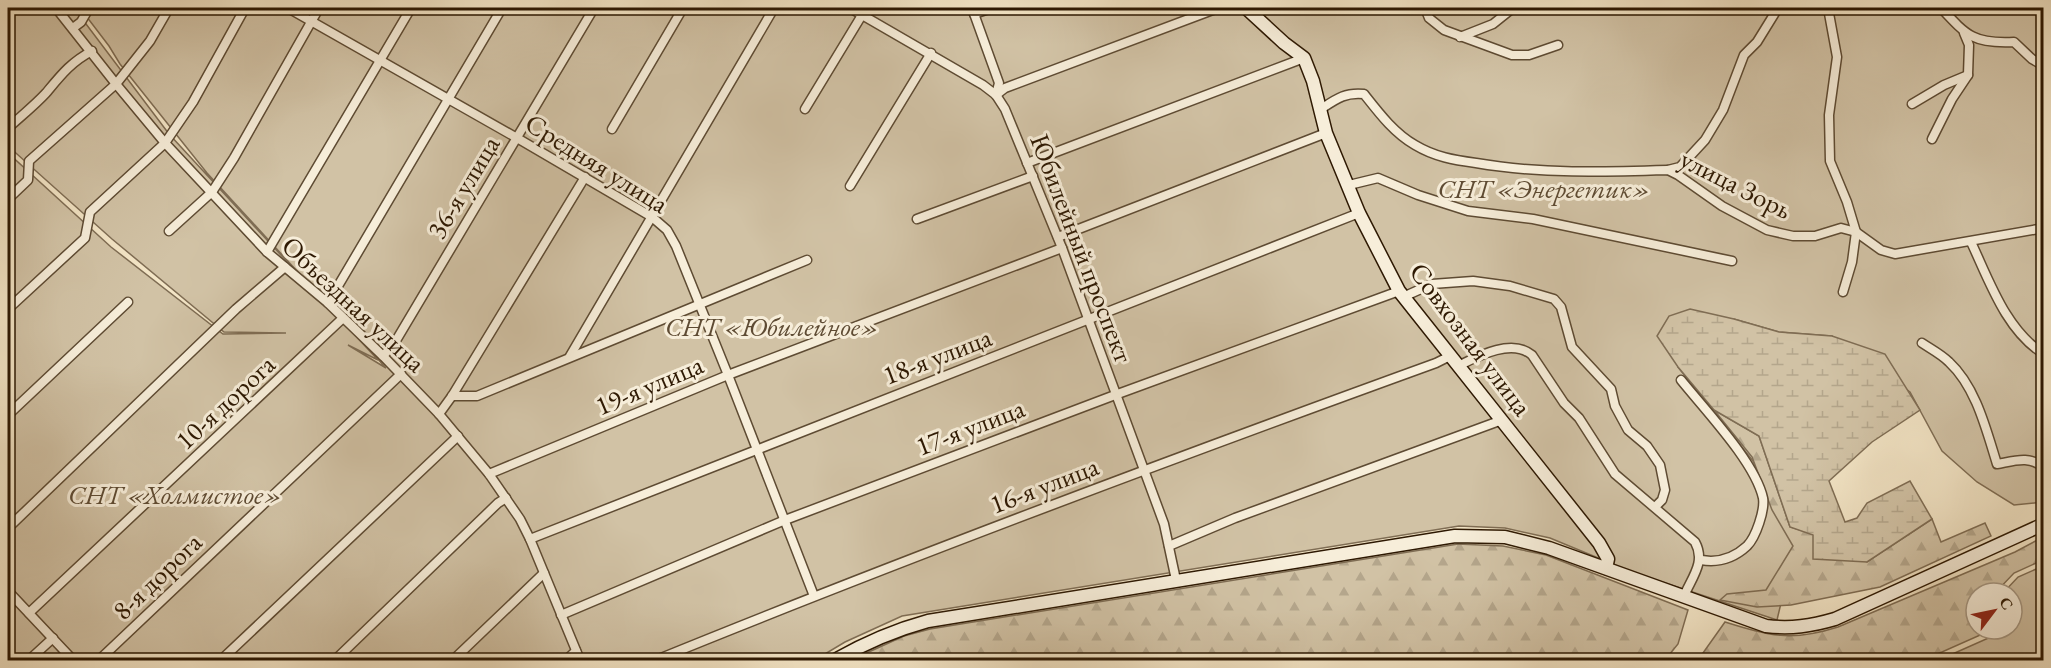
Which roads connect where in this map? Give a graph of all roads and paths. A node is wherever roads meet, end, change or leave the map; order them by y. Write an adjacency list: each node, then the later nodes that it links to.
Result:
1 (56, 8): 24 (street, Объездная улица)
2 (89, 8): 24 (street)
3 (169, 8): 34 (street)
4 (246, 8): 45 (street)
5 (288, 8): 23 (street, Средняя улица)
6 (319, 8): 23 (street)
7 (411, 8): 31 (street)
8 (502, 8): 36 (street)
9 (594, 8): 43 (street, 36-я улица)
10 (682, 8): 41 (street)
11 (774, 8): 57 (street)
12 (850, 8): 22 (street, Юбилейный проспект)
13 (992, 8): 21 (street)
14 (1218, 8): 35 (street)
15 (1246, 8): 30 (main road)
16 (1425, 8): 26 (street)
17 (1513, 8): 26 (street)
18 (1778, 8): 47 (street)
19 (1828, 8): 61 (street)
20 (1941, 8): 25 (street)
21 (973, 11): 35 (street)
22 (862, 15): 29 (street, Юбилейный проспект); 38 (street)
23 (311, 21): 31 (street, Средняя улица); 53 (street)
24 (73, 28): 28 (street, Объездная улица)
25 (1964, 33): 32 (street); 33 (street)
26 (1460, 37): 27 (street)
27 (1558, 45)
28 (92, 51): 34 (street, Объездная улица); 40 (street)
29 (931, 53): 35 (street, Юбилейный проспект); 52 (street)
30 (1304, 58): 39 (main road, Совхозная улица); 46 (street)
31 (380, 59): 36 (street, Средняя улица); 65 (street)
32 (2043, 66)
33 (1968, 75): 37 (street); 44 (street)
34 (116, 84): 45 (street, Объездная улица); 55 (street)
35 (996, 95): 46 (street, Юбилейный проспект)
36 (449, 99): 43 (street, Средняя улица); 72 (street)
37 (1912, 104)
38 (805, 109)
39 (1321, 109): 42 (main road, Совхозная улица); 47 (street, улица Зорь)
40 (8, 128)
41 (612, 129)
42 (1326, 133): 51 (main road, Совхозная улица); 62 (street)
43 (517, 138): 50 (street, Средняя улица); 79 (street, 36-я улица)
44 (1932, 139)
45 (165, 143): 53 (street, Объездная улица); 74 (street)
46 (1027, 163): 49 (street, Юбилейный проспект)
47 (1668, 170): 61 (street, улица Зорь)
48 (2043, 172): 54 (street)
49 (1033, 176): 58 (street); 62 (street, Юбилейный проспект)
50 (585, 177): 57 (street, Средняя улица); 87 (street)
51 (1349, 185): 56 (main road, Совхозная улица); 67 (street)
52 (850, 186)
53 (212, 192): 60 (street); 65 (street, Объездная улица)
54 (2043, 192)
55 (8, 199)
56 (1359, 213): 70 (main road, Совхозная улица); 76 (street, 18-я улица)
57 (652, 218): 73 (street, Средняя улица); 80 (street)
58 (917, 219)
59 (2043, 228): 63 (street)
60 (169, 231)
61 (1856, 232): 63 (street); 69 (street)
62 (1058, 237): 64 (street, Юбилейный проспект)
63 (1971, 242): 78 (street)
64 (1062, 248): 76 (street, Юбилейный проспект); 84 (street, 19-я улица)
65 (267, 252): 68 (street, Объездная улица)
66 (807, 260): 73 (street)
67 (1732, 261)
68 (285, 267): 72 (street, Объездная улица); 100 (street)
69 (1843, 292)
70 (1401, 294): 81 (main road, Совхозная улица); 86 (street, 17-я улица); 97 (street, 17-я улица)
71 (128, 302): 89 (street)
72 (328, 303): 75 (street, Объездная улица)
73 (699, 303): 80 (street); 84 (street, Средняя улица)
74 (8, 309)
75 (343, 318): 79 (street, Объездная улица); 110 (street, 10-я дорога)
76 (1088, 319): 86 (street, Юбилейный проспект); 92 (street, 18-я улица)
77 (1922, 343): 93 (street)
78 (2043, 354)
79 (383, 356): 83 (street, Объездная улица)
80 (570, 356): 87 (street)
81 (1450, 356): 82 (main road, Совхозная улица); 94 (street, 16-я улица)
82 (1458, 366): 90 (main road, Совхозная улица); 97 (street)
83 (401, 374): 88 (street, Объездная улица); 116 (street, 8-я дорога)
84 (728, 375): 92 (street, Средняя улица); 95 (street, 19-я улица)
85 (1682, 380): 103 (street)
86 (1115, 394): 94 (street, Юбилейный проспект); 98 (street, 17-я улица)
87 (452, 396): 88 (street)
88 (439, 414): 91 (street, Объездная улица)
89 (8, 415)
90 (1502, 420): 102 (street); 104 (main road, Совхозная улица)
91 (458, 436): 95 (street, Объездная улица); 117 (street)
92 (757, 449): 98 (street, Средняя улица); 101 (street, 18-я улица)
93 (2043, 468)
94 (1144, 469): 102 (street, Юбилейный проспект); 108 (street, 16-я улица)
95 (489, 474): 96 (street, Объездная улица)
96 (506, 498): 101 (street, Объездная улица); 118 (street)
97 (1654, 507): 103 (street)
98 (785, 520): 108 (street, Средняя улица); 111 (street, 17-я улица)
99 (2043, 524): 109 (main road)
100 (8, 528)
101 (530, 539): 105 (street, Объездная улица)
102 (1169, 546): 106 (street, Юбилейный проспект)
103 (1701, 560): 109 (street)
104 (1606, 568): 106 (main road); 109 (main road)
105 (544, 573): 111 (street, Объездная улица); 119 (street)
106 (1176, 580): 123 (main road)
107 (8, 591): 110 (street)
108 (814, 596): 122 (street, 16-я улица)
109 (1684, 596)
110 (29, 613): 112 (street)
111 (561, 615): 113 (street, Объездная улица)
112 (53, 638): 114 (street); 115 (street)
113 (576, 651): 120 (street); 121 (street, Объездная улица)
114 (29, 660)
115 (74, 660)
116 (99, 660)
117 (220, 660)
118 (335, 660)
119 (453, 660)
120 (566, 660)
121 (580, 660)
122 (656, 660)
123 (836, 660)

